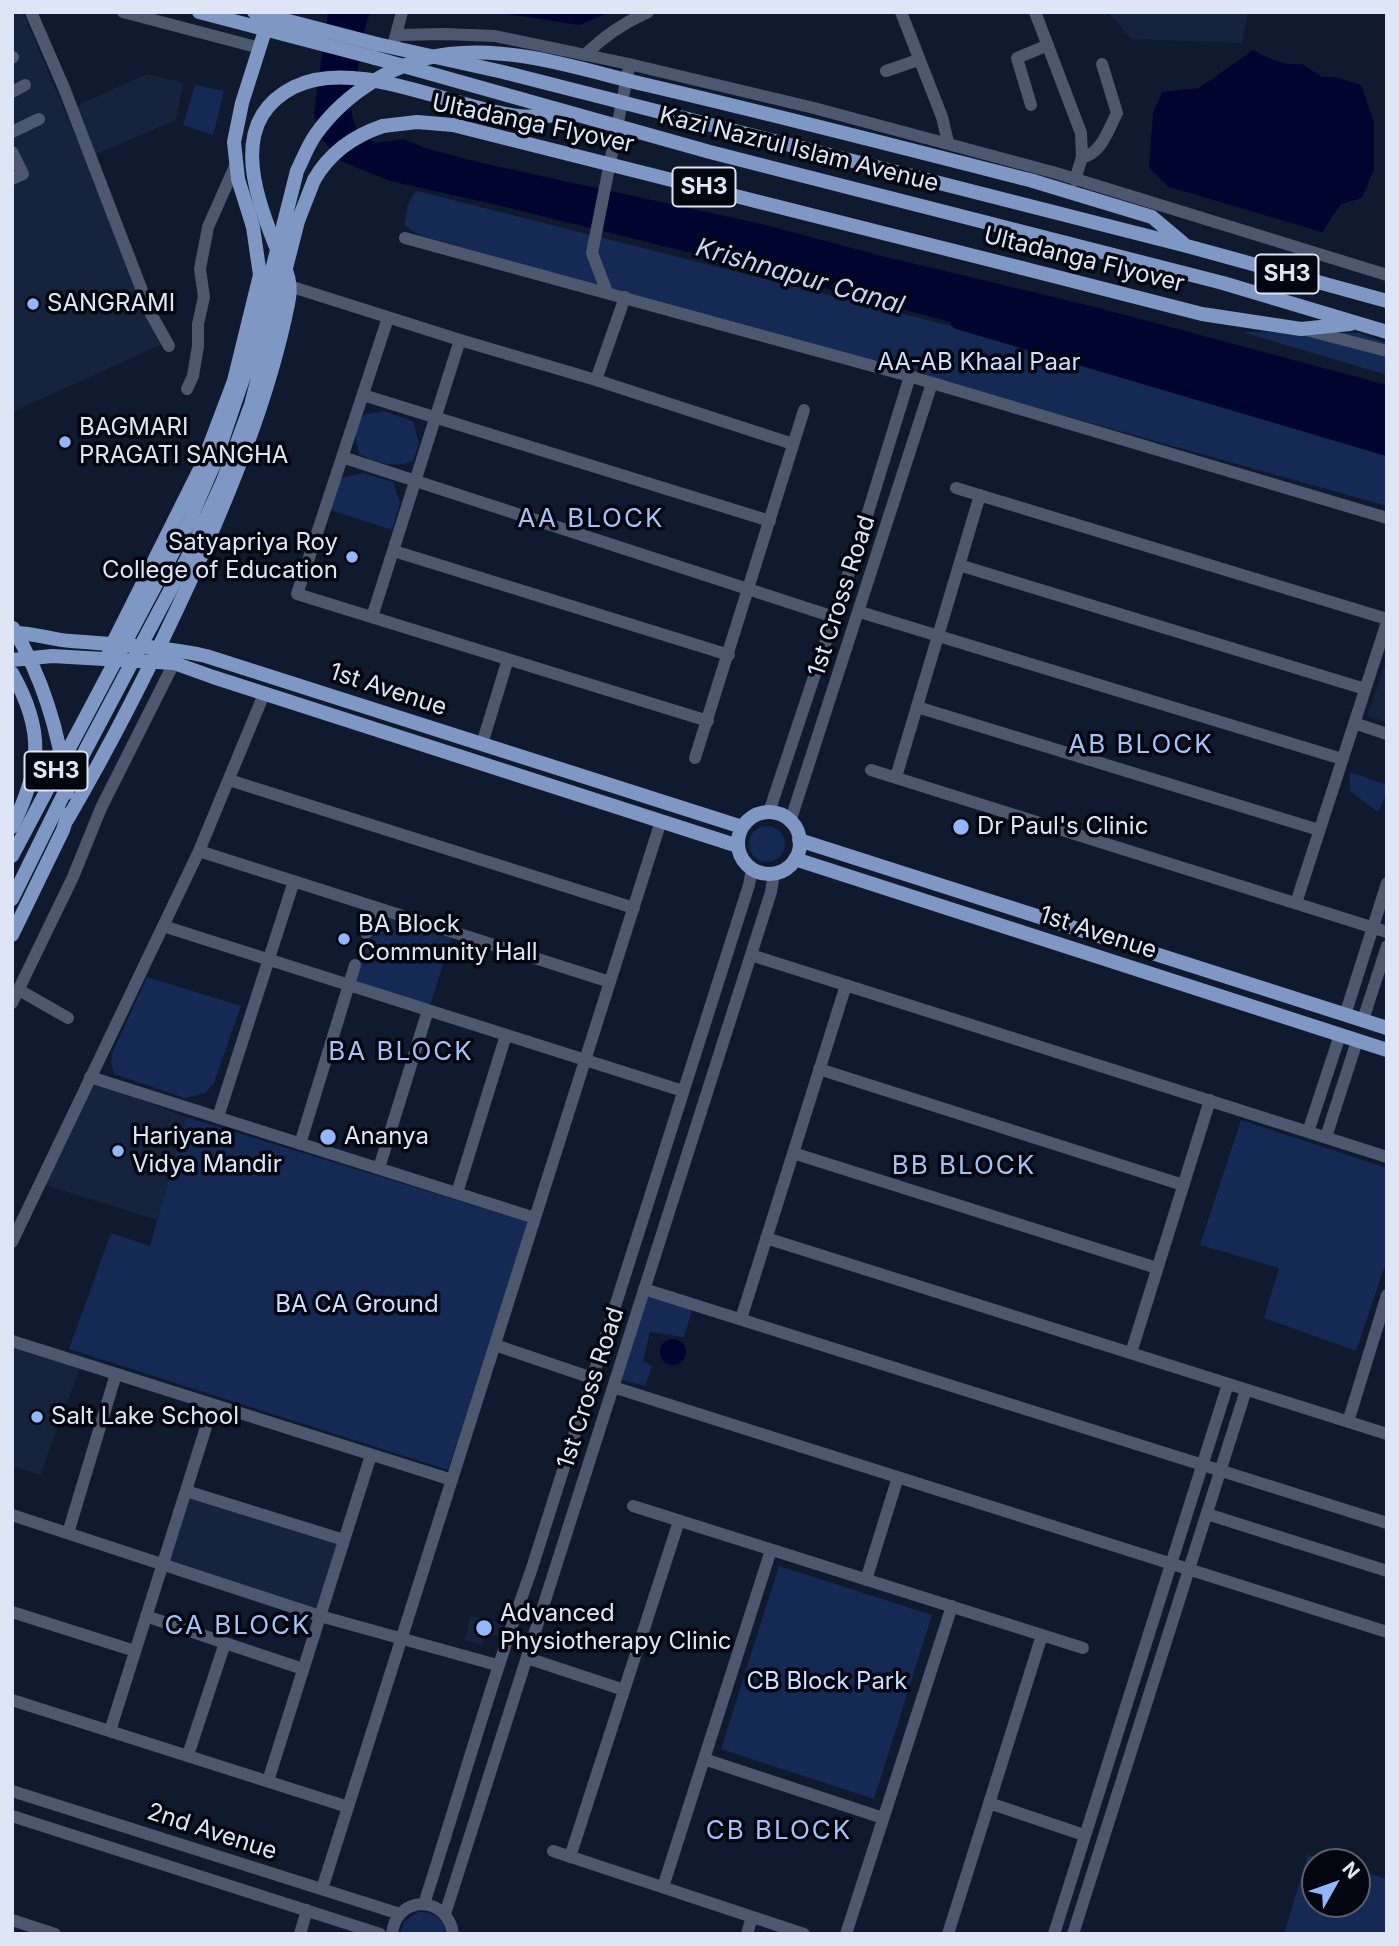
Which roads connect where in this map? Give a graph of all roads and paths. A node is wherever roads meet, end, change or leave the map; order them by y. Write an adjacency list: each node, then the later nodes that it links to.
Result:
1 (31, 12): 46 (street)
2 (123, 12): 12 (street)
3 (199, 12): 13 (main road, Kazi Nazrul Islam Avenue, bridge)
4 (254, 12): 13 (main road, bridge)
5 (271, 12): 12 (main road)
6 (402, 12): 10 (street)
7 (648, 12): 14 (street)
8 (901, 12): 15 (street)
9 (1035, 12): 11 (street)
10 (395, 42): 13 (main road, Kazi Nazrul Islam Avenue); 14 (street, Kazi Nazrul Islam Avenue); 21 (main road, Kazi Nazrul Islam Avenue)
11 (1048, 45): 22 (street); 29 (street)
12 (260, 48): 30 (main road)
13 (376, 51): 23 (main road, Kazi Nazrul Islam Avenue)
14 (585, 55): 16 (street, Kazi Nazrul Islam Avenue)
15 (918, 60): 18 (street); 27 (street)
16 (629, 64): 21 (street); 27 (street, Kazi Nazrul Islam Avenue)
17 (1102, 64): 29 (street)
18 (886, 71)
19 (25, 85): 20 (street)
20 (12, 92)
21 (622, 102): 25 (street); 34 (main road, Kazi Nazrul Islam Avenue)
22 (1031, 104)
23 (573, 114): 25 (main road, Kazi Nazrul Islam Avenue); 37 (main road)
24 (39, 119): 26 (street)
25 (617, 127): 38 (street); 42 (main road, Kazi Nazrul Islam Avenue)
26 (12, 132)
27 (948, 142): 32 (street, Kazi Nazrul Islam Avenue)
28 (12, 152): 31 (street)
29 (1082, 157): 32 (street)
30 (236, 164): 35 (main road); 51 (street)
31 (12, 179)
32 (1075, 180): 36 (street, Kazi Nazrul Islam Avenue)
33 (405, 238): 38 (street)
34 (1187, 246): 40 (main road, Kazi Nazrul Islam Avenue / SH3); 107 (main road, Ultadanga Flyover / SH3, bridge)
35 (260, 275): 37 (street); 73 (main road)
36 (1387, 275)
37 (291, 287): 41 (street); 74 (main road)
38 (607, 292): 39 (street)
39 (625, 297): 48 (street); 49 (street)
40 (1387, 301)
41 (388, 318): 45 (street); 52 (street)
42 (1359, 323): 43 (main road, Ultadanga Flyover / SH3); 44 (main road, Kazi Nazrul Islam Avenue / SH3)
43 (1301, 329): 47 (street); 113 (main road, Ultadanga Flyover / SH3, bridge)
44 (1387, 332)
45 (460, 340): 49 (street); 54 (street)
46 (169, 346)
47 (1387, 351)
48 (910, 376): 50 (street); 62 (street)
49 (596, 380): 55 (street)
50 (932, 383): 60 (street); 64 (street, 1st Cross Road)
51 (187, 389)
52 (363, 395): 54 (street); 56 (street)
53 (804, 410): 55 (street)
54 (436, 417): 57 (street); 61 (street)
55 (793, 444): 61 (street)
56 (342, 457): 57 (street); 68 (street)
57 (415, 481): 63 (street); 66 (street)
58 (956, 488): 59 (street)
59 (980, 495): 65 (street); 70 (street)
60 (1387, 518)
61 (770, 521): 66 (street)
62 (857, 548): 64 (street); 69 (street)
63 (394, 551): 68 (street); 75 (street)
64 (877, 555): 67 (street, 1st Cross Road)
65 (959, 565): 72 (street); 83 (street)
66 (749, 589): 69 (street); 75 (street)
67 (860, 612): 72 (street); 100 (street, 1st Cross Road)
68 (372, 617): 78 (street)
69 (834, 617): 97 (street)
70 (1387, 620): 83 (street)
71 (14, 631): 73 (main road, 1st Avenue); 76 (main road)
72 (938, 636): 85 (street); 91 (street)
73 (112, 644): 74 (main road, 1st Avenue); 77 (main road)
74 (160, 647): 80 (main road); 89 (main road, 1st Avenue)
75 (729, 655): 86 (street)
76 (28, 658): 77 (main road); 79 (main road); 98 (main road)
77 (105, 658): 80 (main road)
78 (508, 659): 86 (street); 89 (street)
79 (12, 660)
80 (153, 662): 81 (main road); 98 (main road)
81 (174, 663): 84 (main road); 131 (street)
82 (12, 673): 101 (main road)
83 (1365, 689): 87 (street)
84 (264, 694): 95 (street); 96 (main road)
85 (917, 707): 94 (street); 103 (street)
86 (708, 721): 90 (street)
87 (1354, 723): 88 (street); 91 (street)
88 (1387, 734)
89 (482, 744): 93 (main road, 1st Avenue)
90 (695, 758)
91 (1342, 759): 103 (street)
92 (871, 770): 94 (street)
93 (587, 777): 96 (main road); 102 (main road, 1st Avenue)
94 (896, 778): 115 (street)
95 (229, 780): 106 (street); 117 (street)
96 (580, 795): 99 (main road)
97 (769, 813): 100 (main road); 102 (main road)
98 (67, 820): 123 (main road)
99 (661, 821): 105 (main road); 117 (street)
100 (790, 822): 104 (main road)
101 (12, 827)
102 (743, 827): 105 (main road)
103 (1319, 830): 115 (street)
104 (799, 840): 108 (main road); 114 (main road, 1st Avenue)
105 (738, 846): 109 (main road)
106 (199, 851): 111 (street); 119 (street)
107 (12, 856)
108 (795, 859): 110 (main road); 118 (main road, 1st Avenue)
109 (752, 869): 110 (main road); 147 (street, 1st Cross Road)
110 (774, 873): 125 (street, 1st Cross Road)
111 (294, 881): 116 (street); 126 (street)
112 (1387, 883): 120 (street)
113 (12, 899)
114 (997, 903): 118 (main road); 132 (main road, 1st Avenue)
115 (1296, 903): 120 (street)
116 (373, 907): 122 (street); 128 (street)
117 (634, 908): 128 (street)
118 (991, 922): 134 (main road, 1st Avenue)
119 (163, 926): 126 (street); 146 (street)
120 (1373, 927): 121 (street); 136 (street)
121 (1387, 932)
122 (366, 933)
123 (12, 935)
124 (1387, 946): 138 (street)
125 (751, 955): 130 (street); 159 (street, 1st Cross Road)
126 (270, 960): 129 (street); 149 (street)
127 (355, 965): 129 (street)
128 (610, 982): 144 (street)
129 (349, 985): 135 (street); 152 (street)
130 (846, 985): 145 (street); 148 (street)
131 (19, 990): 133 (street); 137 (street)
132 (1268, 990): 134 (main road); 136 (main road, 1st Avenue)
133 (12, 1003)
134 (1261, 1009): 141 (main road, 1st Avenue)
135 (428, 1010): 140 (street); 155 (street)
136 (1345, 1014): 138 (main road, 1st Avenue)
137 (68, 1018)
138 (1363, 1020): 139 (main road, 1st Avenue)
139 (1387, 1028)
140 (506, 1035): 144 (street); 157 (street)
141 (1340, 1035): 142 (main road, 1st Avenue); 150 (street)
142 (1357, 1041): 143 (main road, 1st Avenue); 151 (street)
143 (1387, 1051)
144 (585, 1060): 147 (street); 160 (street)
145 (819, 1069): 153 (street); 156 (street)
146 (90, 1077): 149 (street); 162 (street)
147 (683, 1091): 158 (street, 1st Cross Road)
148 (1210, 1100): 150 (street); 156 (street)
149 (218, 1118): 152 (street)
150 (1308, 1132): 151 (street)
151 (1326, 1137): 154 (street)
152 (300, 1144): 155 (street)
153 (793, 1153): 161 (street); 163 (street)
154 (1387, 1157)
155 (379, 1168): 157 (street)
156 (1184, 1185): 163 (street)
157 (457, 1193): 160 (street)
158 (646, 1210): 159 (street); 172 (street, 1st Cross Road)
159 (667, 1216): 164 (street, 1st Cross Road)
160 (535, 1218): 169 (street)
161 (766, 1238): 166 (street); 170 (street)
162 (12, 1242)
163 (1157, 1268): 170 (street)
164 (644, 1289): 166 (street); 174 (street, 1st Cross Road)
165 (1387, 1295): 167 (street)
166 (741, 1319): 180 (street)
167 (1380, 1339): 177 (street)
168 (12, 1341): 171 (street)
169 (495, 1345): 172 (street); 183 (street)
170 (1131, 1353): 173 (street)
171 (116, 1374): 176 (street); 190 (street)
172 (592, 1378): 209 (street, 1st Cross Road)
173 (1228, 1384): 175 (street); 180 (street)
174 (613, 1387): 182 (street); 208 (street, 1st Cross Road)
175 (1246, 1390): 177 (street); 181 (street)
176 (213, 1405): 179 (street); 184 (street)
177 (1348, 1422): 178 (street)
178 (1387, 1434)
179 (371, 1455): 183 (street); 191 (street)
180 (1202, 1465): 181 (street); 194 (street)
181 (1220, 1471): 186 (street); 189 (street)
182 (898, 1477): 194 (street); 197 (street)
183 (452, 1480): 204 (street)
184 (186, 1491): 191 (street); 193 (street)
185 (633, 1506): 188 (street)
186 (1207, 1514): 195 (street); 196 (street)
187 (12, 1515): 190 (street)
188 (679, 1521): 192 (street); 211 (street)
189 (1387, 1523)
190 (68, 1533): 193 (street)
191 (344, 1540): 201 (street)
192 (771, 1550): 197 (street); 219 (street)
193 (163, 1563): 200 (street); 201 (street)
194 (1171, 1563): 195 (street); 214 (street)
195 (1189, 1569): 202 (street); 216 (street)
196 (1387, 1571)
197 (866, 1580): 198 (street)
198 (952, 1606): 203 (street); 225 (street)
199 (12, 1612): 207 (street)
200 (146, 1616): 205 (street); 207 (street)
201 (320, 1616): 204 (street); 210 (street)
202 (1387, 1632)
203 (1042, 1635): 206 (street); 222 (street)
204 (401, 1638): 209 (street); 223 (street)
205 (225, 1643): 210 (street); 217 (street)
206 (1083, 1648)
207 (135, 1651): 213 (street)
208 (527, 1658): 211 (street); 218 (street, 1st Cross Road)
209 (497, 1665): 215 (street, 1st Cross Road)
210 (303, 1669): 220 (street)
211 (624, 1690): 228 (street)
212 (12, 1700): 213 (street)
213 (110, 1731): 217 (street)
214 (1112, 1747): 216 (street); 226 (street)
215 (474, 1749): 218 (street); 231 (street, 1st Cross Road)
216 (1131, 1752): 247 (street)
217 (188, 1755): 220 (street)
218 (496, 1756): 234 (street, 1st Cross Road)
219 (704, 1759): 225 (street); 229 (street)
220 (268, 1781): 223 (street)
221 (12, 1791): 230 (street, 2nd Avenue)
222 (989, 1804): 226 (street); 245 (street)
223 (348, 1807): 230 (street)
224 (12, 1816): 232 (street, 2nd Avenue)
225 (883, 1818): 244 (street)
226 (1084, 1835): 246 (street)
227 (553, 1852): 228 (street)
228 (570, 1857): 229 (street)
229 (663, 1887): 235 (street)
230 (322, 1889): 233 (street, 2nd Avenue)
231 (425, 1904): 233 (street); 234 (street)
232 (307, 1910): 239 (street); 240 (street, 2nd Avenue)
233 (400, 1914): 241 (street)
234 (445, 1914): 237 (street)
235 (752, 1917): 242 (street); 243 (street)
236 (12, 1920): 238 (street)
237 (455, 1933)
238 (55, 1934)
239 (300, 1934)
240 (380, 1934)
241 (392, 1934)
242 (747, 1934)
243 (804, 1934)
244 (846, 1934)
245 (948, 1934)
246 (1054, 1934)
247 (1073, 1934)

